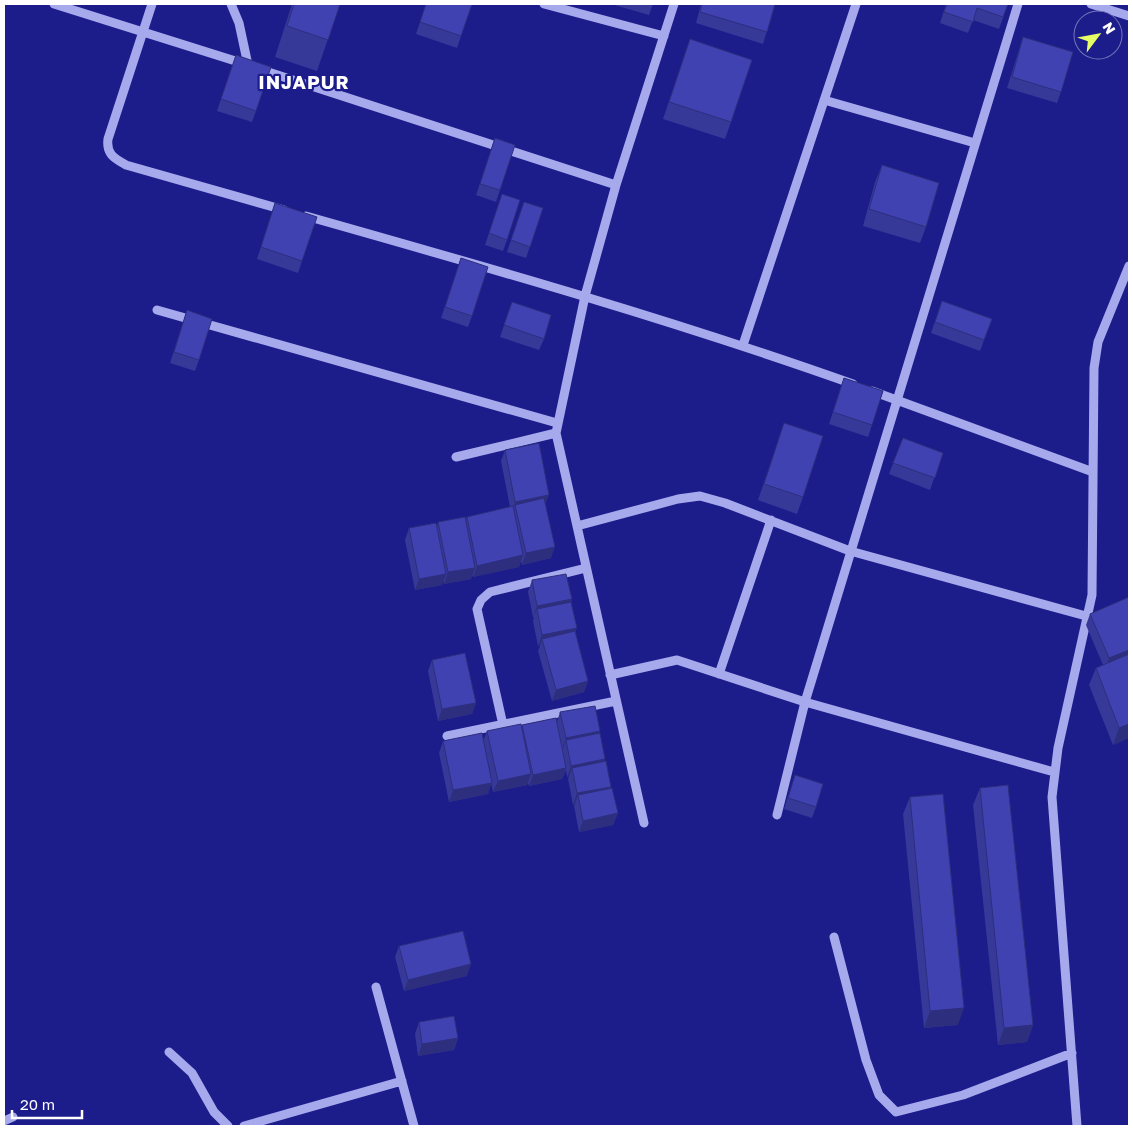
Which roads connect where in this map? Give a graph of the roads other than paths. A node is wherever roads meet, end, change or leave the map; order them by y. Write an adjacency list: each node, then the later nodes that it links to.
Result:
1 (54, 4): 10 (street)
2 (152, 4): 10 (street)
3 (231, 4): 12 (street)
4 (544, 4): 11 (street)
5 (674, 4): 11 (street)
6 (856, 4): 13 (street)
7 (1018, 4): 14 (street)
8 (1091, 4): 9 (street)
9 (1129, 16)
10 (143, 30): 12 (street); 16 (street)
11 (664, 36): 15 (street)
12 (248, 65): 15 (street)
13 (824, 100): 14 (street); 21 (street)
14 (975, 143): 22 (street)
15 (616, 185): 19 (street)
16 (289, 211)
17 (298, 214): 19 (street)
18 (1129, 266): 26 (street)
19 (586, 296): 21 (street); 23 (street)
20 (157, 310): 23 (street)
21 (743, 345): 22 (street)
22 (896, 400): 26 (street); 29 (street)
23 (557, 423): 24 (street)
24 (556, 433): 25 (street); 28 (street)
25 (456, 457)
26 (1093, 472): 31 (street)
27 (772, 520): 28 (street); 29 (street); 32 (street)
28 (577, 526): 30 (street)
29 (850, 551): 31 (street); 35 (street)
30 (586, 568): 33 (street); 36 (street)
31 (1086, 616): 38 (street)
32 (719, 674): 33 (street); 35 (street)
33 (610, 675): 34 (street)
34 (616, 701): 36 (street); 40 (street)
35 (805, 702): 38 (street); 39 (street)
36 (503, 725): 37 (street)
37 (447, 736)
38 (1054, 772): 44 (street)
39 (777, 815)
40 (644, 823)
41 (834, 937): 44 (street)
42 (376, 987): 45 (street)
43 (168, 1052): 46 (street)
44 (1072, 1053): 49 (street)
45 (402, 1081): 47 (street); 48 (street)
46 (228, 1126)
47 (244, 1126)
48 (414, 1126)
49 (1077, 1126)

